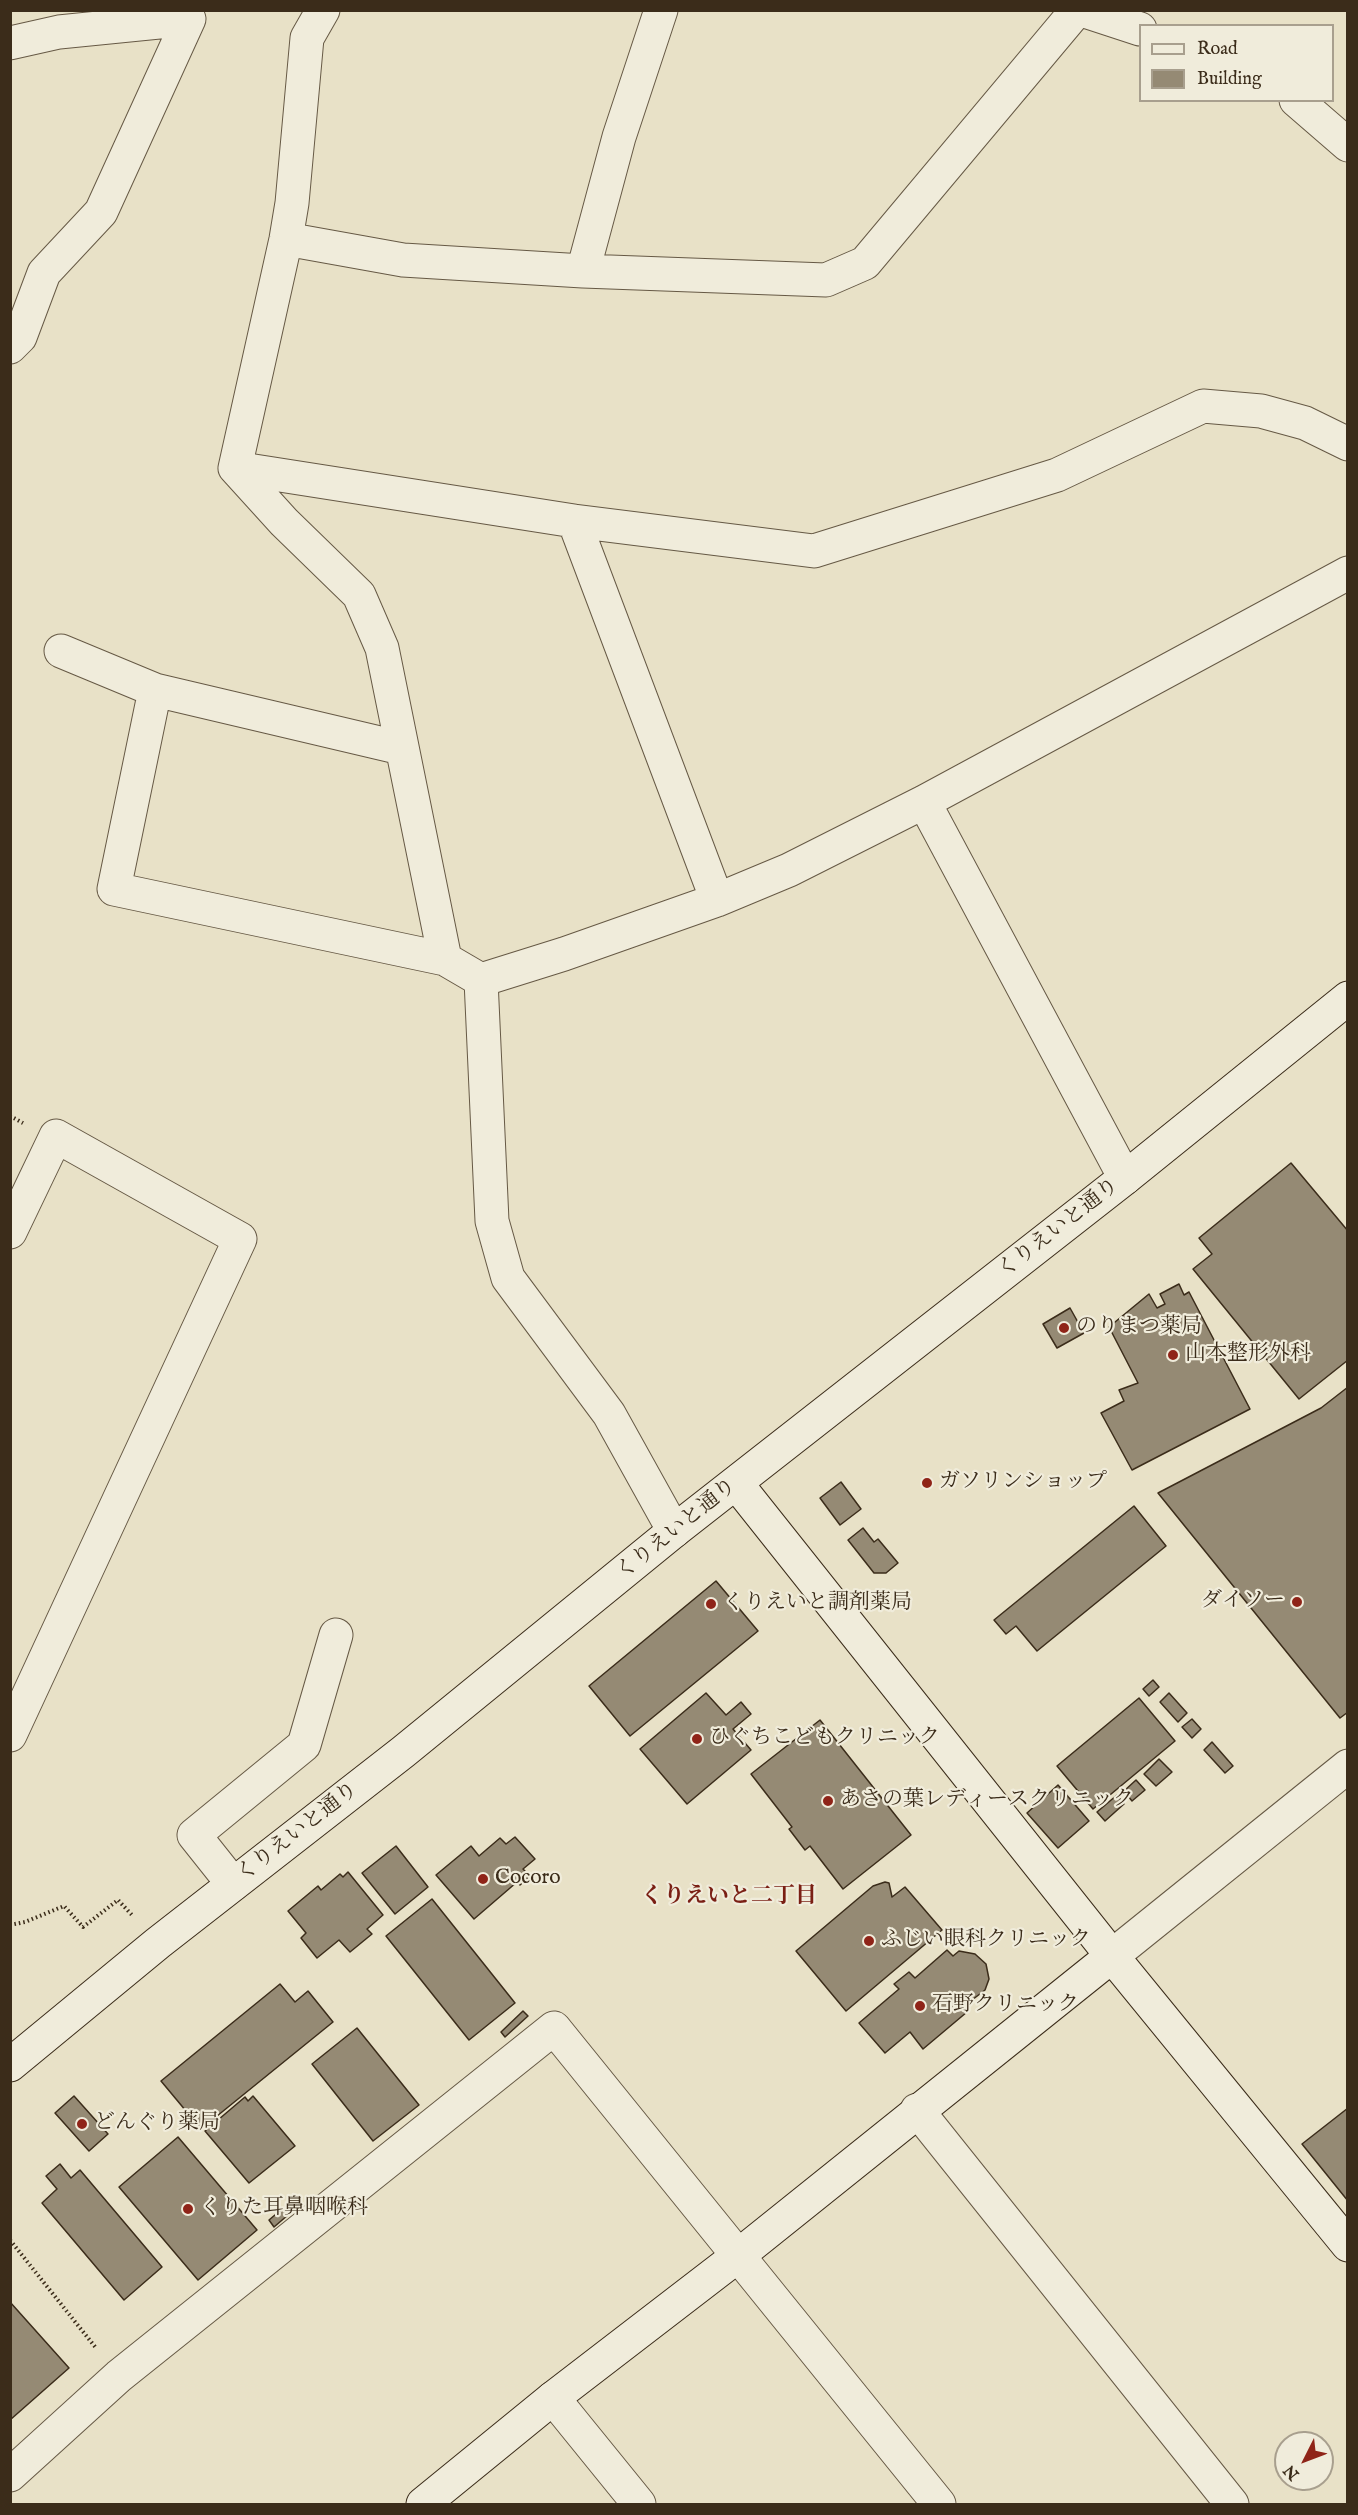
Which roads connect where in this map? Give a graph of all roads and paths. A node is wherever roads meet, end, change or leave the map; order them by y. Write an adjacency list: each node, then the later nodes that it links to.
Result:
1 (323, 10): 9 (street)
2 (661, 10): 10 (street)
3 (1077, 10): 10 (street)
4 (1082, 10): 5 (street)
5 (1139, 29)
6 (10, 42): 11 (street)
7 (1298, 102): 8 (street)
8 (1347, 145)
9 (286, 238): 10 (street); 13 (street)
10 (583, 271)
11 (10, 347)
12 (1347, 444): 14 (street)
13 (235, 468): 14 (street); 18 (street)
14 (574, 520): 20 (street)
15 (1347, 573): 19 (street)
16 (61, 651): 17 (street)
17 (155, 690): 18 (street); 21 (street)
18 (401, 748): 21 (street)
19 (924, 802): 20 (street); 24 (street)
20 (717, 900): 22 (street)
21 (446, 959): 22 (street)
22 (481, 980): 27 (street)
23 (1347, 998): 24 (street, くりえいと通り)
24 (1125, 1178): 26 (street, くりえいと通り)
25 (10, 1232): 29 (street)
26 (736, 1483): 27 (street, くりえいと通り); 34 (street)
27 (674, 1531): 31 (street, くりえいと通り)
28 (336, 1635): 31 (street)
29 (10, 1735)
30 (1347, 1766): 34 (street)
31 (233, 1884): 33 (street, くりえいと通り)
32 (10, 1925): 33 (path)
33 (158, 1943): 35 (street, くりえいと通り)
34 (1112, 1956): 36 (street); 38 (street)
35 (10, 2065)
36 (917, 2110): 39 (street); 46 (street)
37 (10, 2240): 40 (path)
38 (1347, 2246)
39 (739, 2255): 40 (street); 41 (street); 45 (street)
40 (118, 2376): 42 (street)
41 (553, 2398): 43 (street); 44 (street)
42 (10, 2475)
43 (423, 2505)
44 (639, 2505)
45 (939, 2505)
46 (1232, 2505)

